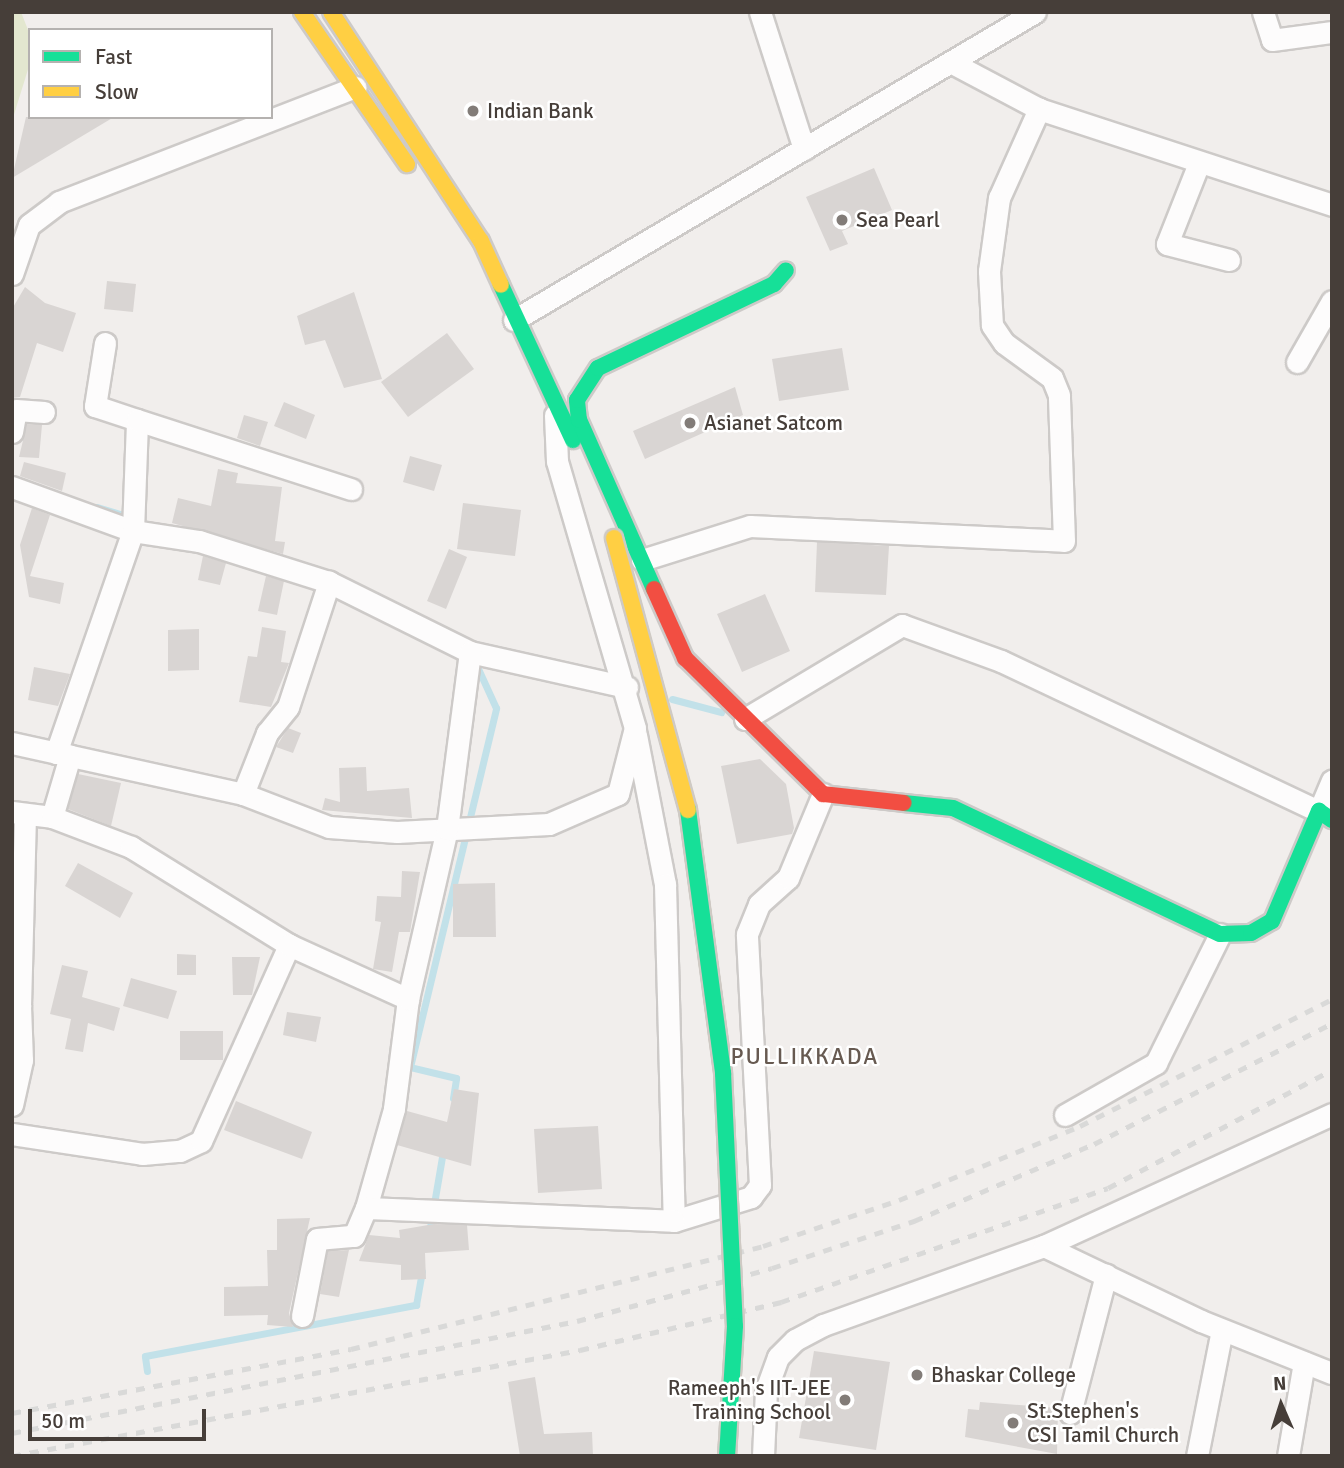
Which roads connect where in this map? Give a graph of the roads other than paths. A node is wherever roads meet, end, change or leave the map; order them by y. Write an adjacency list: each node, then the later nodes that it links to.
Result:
1 (302, 12): 8 (main road)
2 (331, 12): 21 (main road)
3 (761, 12): 12 (street)
4 (1035, 12): 7 (street)
5 (1263, 12): 6 (street)
6 (1332, 32)
7 (954, 64): 9 (street); 12 (street)
8 (355, 87): 11 (street); 14 (main road)
9 (1039, 109): 13 (street); 32 (street)
10 (273, 119): 19 (street)
11 (273, 119)
12 (804, 149): 21 (street)
13 (1199, 163): 15 (street); 17 (street)
14 (417, 179)
15 (1332, 205)
16 (464, 253): 21 (main road)
17 (1228, 260)
18 (786, 270): 24 (main road)
19 (12, 274)
20 (1332, 301): 23 (street)
21 (510, 313): 25 (main road)
22 (105, 343): 27 (street)
23 (1297, 362)
24 (580, 391): 25 (street); 32 (main road)
25 (550, 394): 35 (street); 64 (main road, bridge)
26 (44, 412): 28 (street)
27 (137, 420): 30 (street); 31 (street)
28 (12, 432)
29 (12, 487): 31 (street)
30 (351, 489)
31 (133, 531): 33 (street); 39 (street)
32 (642, 560): 36 (main road)
33 (329, 582): 34 (street); 41 (street)
34 (470, 652): 35 (street); 46 (street)
35 (627, 687): 37 (street)
36 (745, 719): 42 (main road); 44 (street)
37 (635, 728): 46 (street); 56 (street)
38 (12, 743): 39 (street)
39 (63, 754): 41 (street); 45 (street)
40 (1332, 781): 44 (street)
41 (243, 793): 46 (street)
42 (823, 794): 47 (main road); 56 (street)
43 (18, 813): 45 (street); 50 (street)
44 (1325, 815): 47 (main road)
45 (52, 817): 48 (street)
46 (447, 829): 49 (street)
47 (1220, 934): 53 (street)
48 (289, 945): 49 (street); 54 (street)
49 (408, 999): 55 (street)
50 (16, 1005): 51 (street)
51 (12, 1105)
52 (1332, 1114): 57 (street)
53 (1065, 1115)
54 (12, 1134)
55 (366, 1208): 56 (street); 59 (street)
56 (674, 1221)
57 (1044, 1246): 58 (street); 65 (street)
58 (1106, 1275): 60 (street); 63 (street)
59 (302, 1316)
60 (1222, 1329): 61 (street); 66 (street)
61 (1304, 1362): 62 (street); 67 (street)
62 (1332, 1373)
63 (1070, 1413)
64 (727, 1456)
65 (763, 1456)
66 (1197, 1456)
67 (1288, 1456)

